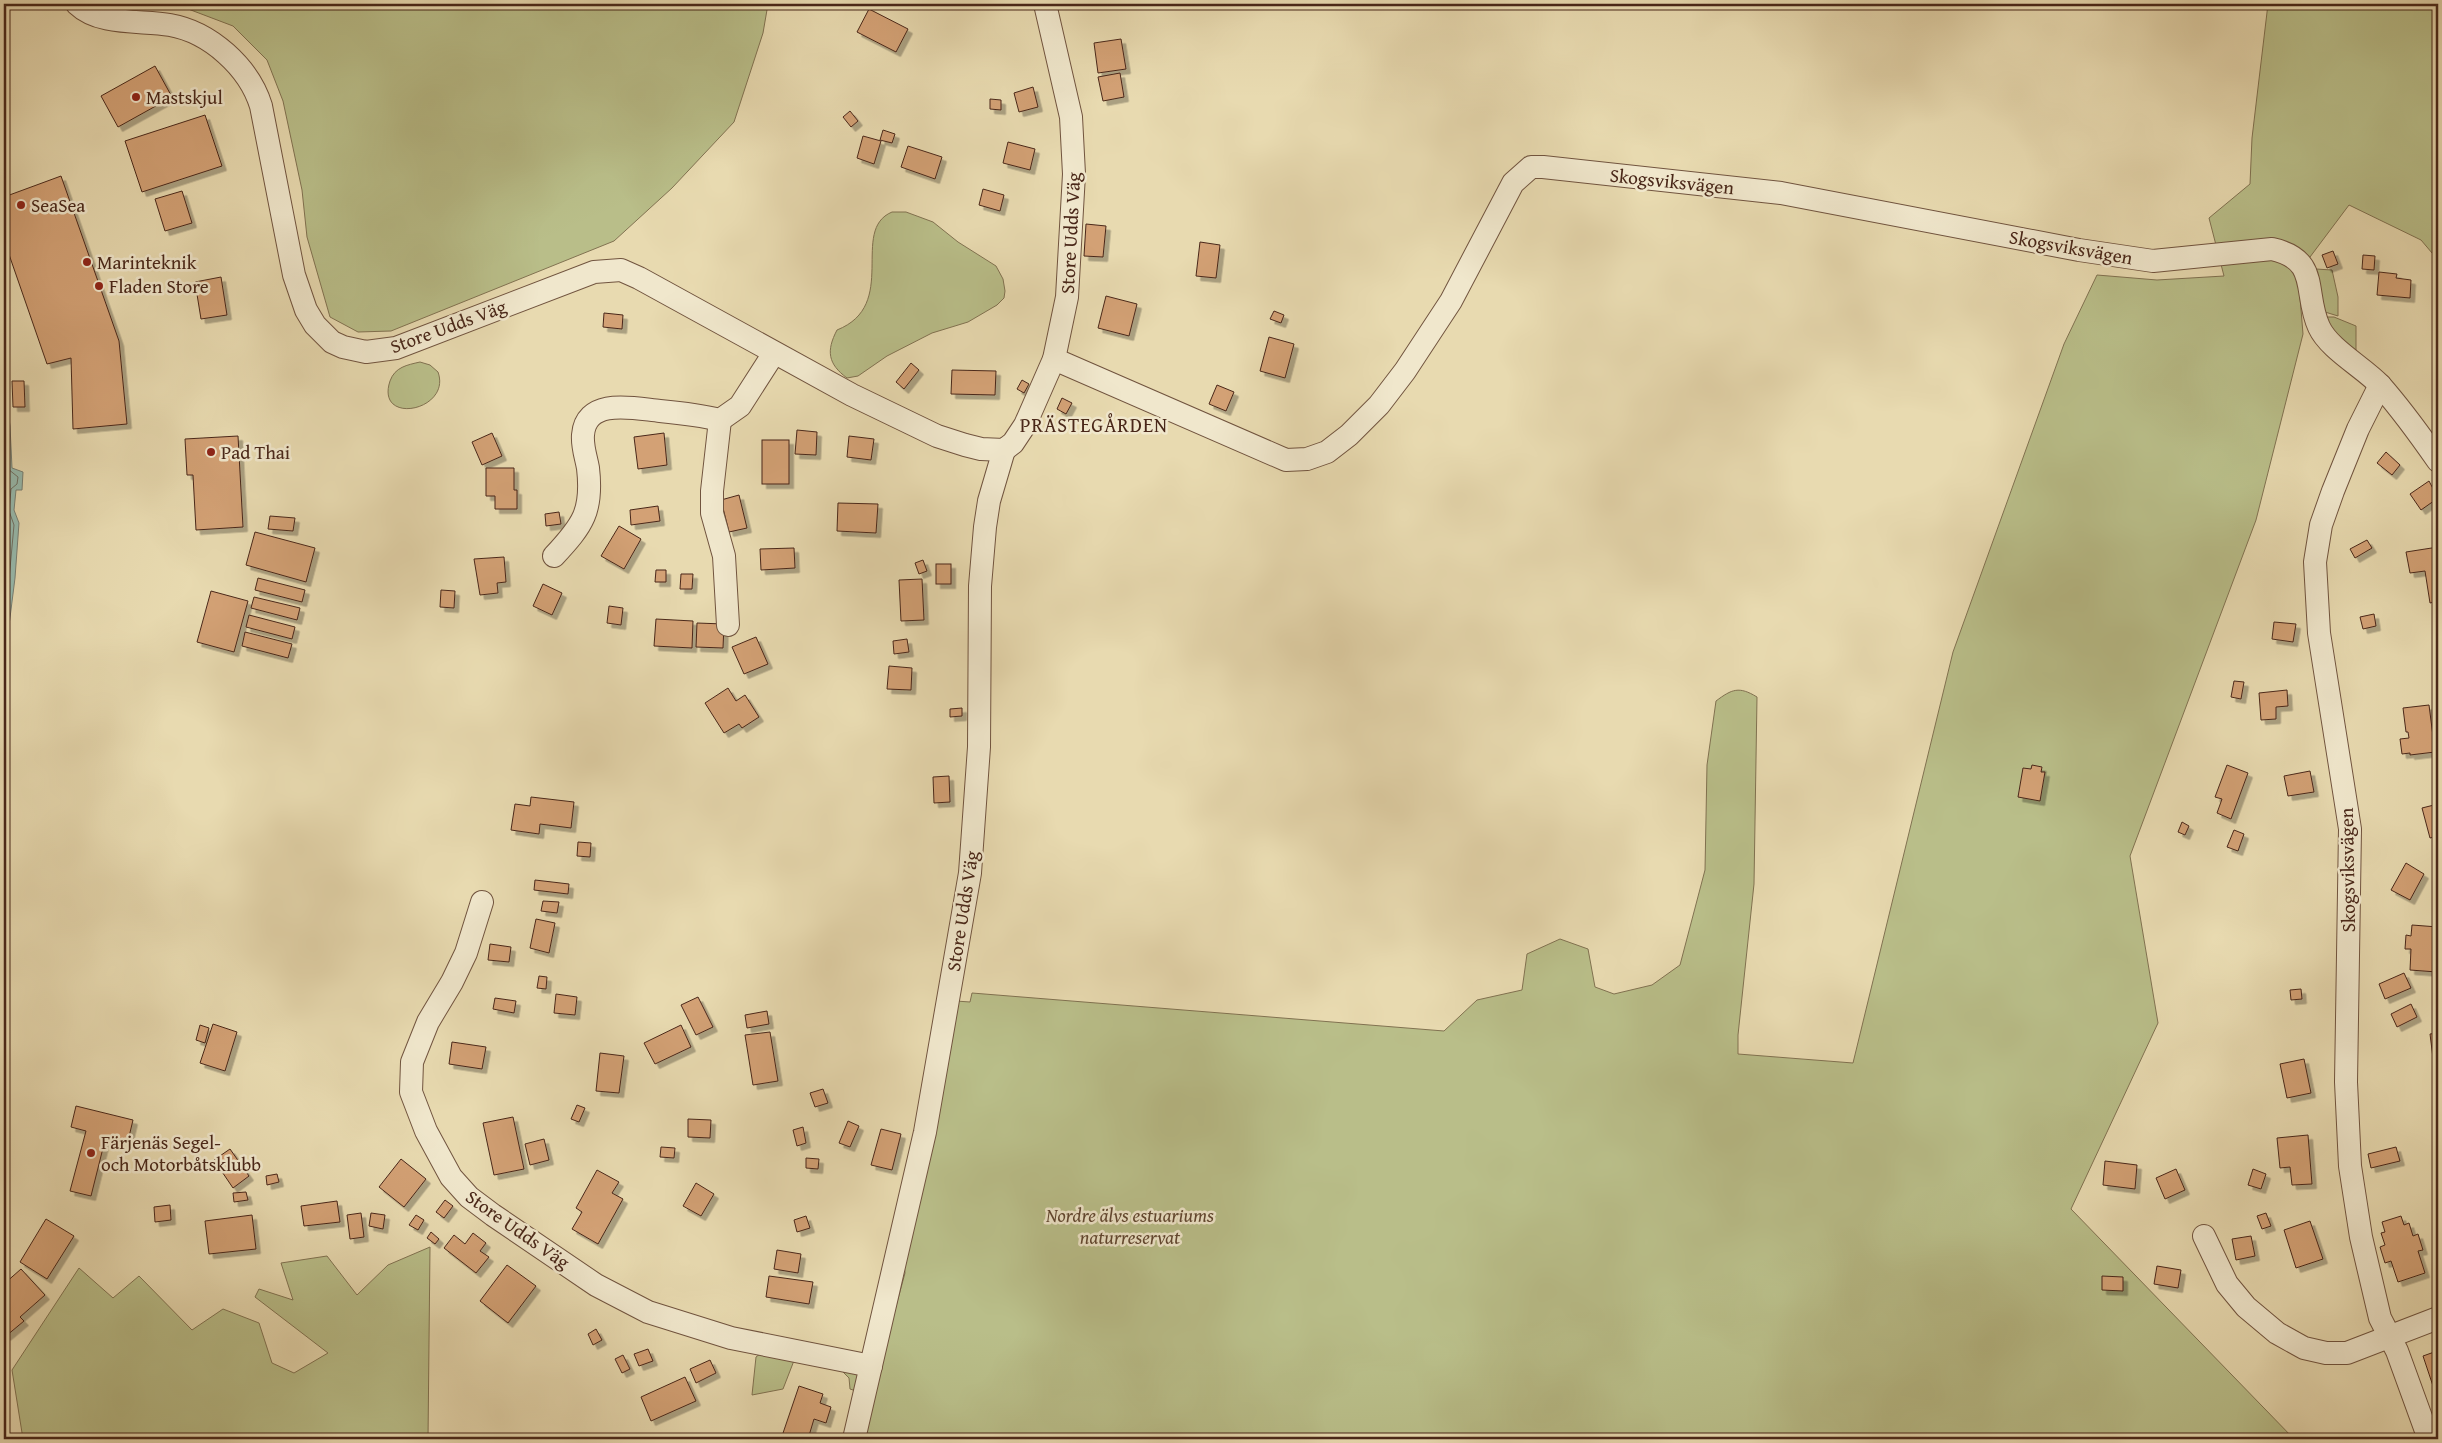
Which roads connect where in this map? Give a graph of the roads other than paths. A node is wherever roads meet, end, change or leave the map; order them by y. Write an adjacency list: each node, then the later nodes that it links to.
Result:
1 (77, 4): 3 (street, Store Udds Väg)
2 (1045, 4): 4 (street, Store Udds Väg)
3 (774, 353): 6 (street); 7 (street, Store Udds Väg)
4 (1054, 358): 5 (street, Skogsviksvägen); 7 (street, Store Udds Väg)
5 (2380, 385): 8 (street, Skogsviksvägen); 14 (street, Skogsviksvägen)
6 (720, 420): 9 (street); 10 (street)
7 (1004, 450): 15 (street, Store Udds Väg)
8 (2438, 461)
9 (554, 556)
10 (728, 625)
11 (482, 902): 15 (street, Store Udds Väg)
12 (2204, 1236): 14 (street)
13 (2438, 1318): 14 (street)
14 (2388, 1335): 17 (street, Skogsviksvägen)
15 (871, 1366): 16 (street, Store Udds Väg)
16 (854, 1439)
17 (2429, 1439)

